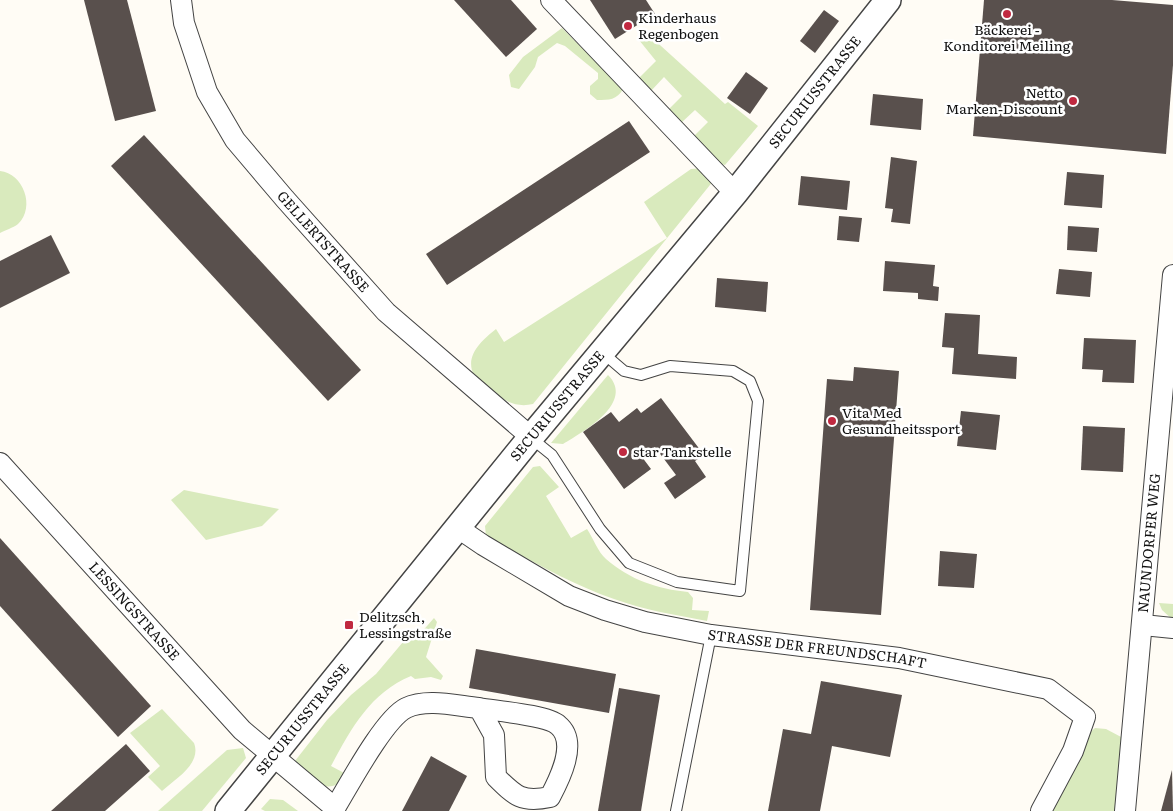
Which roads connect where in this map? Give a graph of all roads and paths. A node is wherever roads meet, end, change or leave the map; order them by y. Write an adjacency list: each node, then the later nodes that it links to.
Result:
1 (181, 0): 8 (street, GELLERTSTRASSE)
2 (551, 0): 4 (street)
3 (888, 0): 4 (street, SECURIUSSTRASSE)
4 (735, 193): 7 (street, SECURIUSSTRASSE)
5 (1173, 275): 6 (street, NAUNDORFER WEG)
6 (1173, 280): 11 (street, NAUNDORFER WEG)
7 (601, 352): 8 (street, SECURIUSSTRASSE); 8 (lane)
8 (531, 437): 10 (street, SECURIUSSTRASSE)
9 (0, 463): 15 (street, LESSINGSTRASSE)
10 (458, 528): 13 (street, STRASSE DER FREUNDSCHAFT); 15 (street, SECURIUSSTRASSE)
11 (1143, 626): 12 (street); 20 (street, NAUNDORFER WEG)
12 (1173, 628)
13 (711, 635): 18 (lane); 19 (street, STRASSE DER FREUNDSCHAFT)
14 (479, 708): 14 (street); 16 (street)
15 (272, 758): 16 (street, LESSINGSTRASSE); 17 (street, SECURIUSSTRASSE)
16 (334, 809)
17 (228, 811)
18 (676, 811)
19 (1041, 811)
20 (1125, 811)

